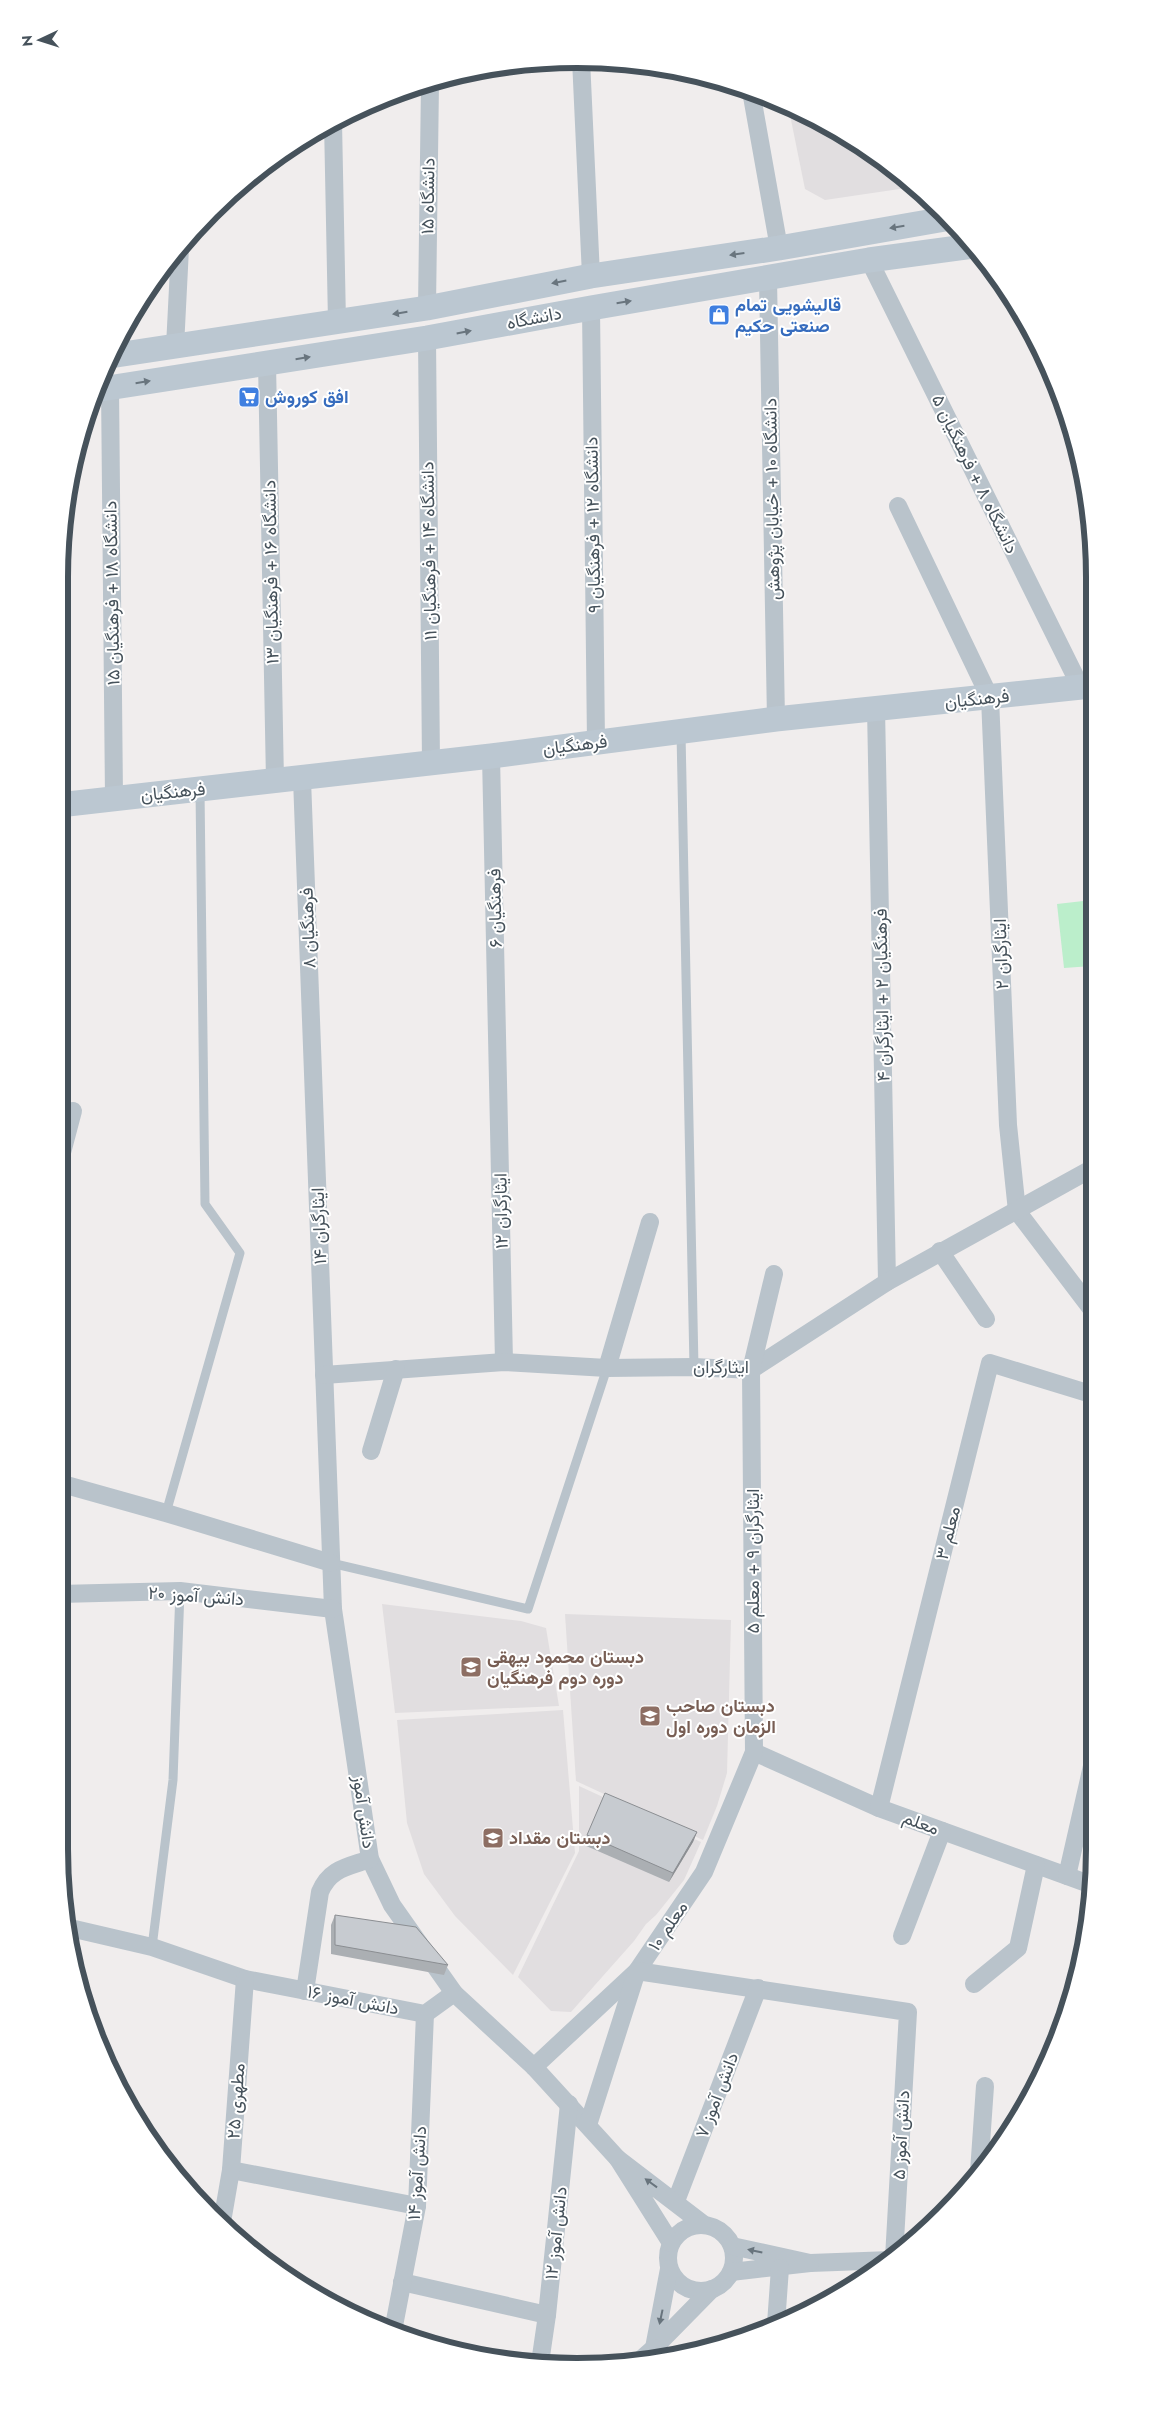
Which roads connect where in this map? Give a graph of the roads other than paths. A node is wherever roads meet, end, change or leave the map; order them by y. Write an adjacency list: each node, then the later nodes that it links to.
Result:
1 (581, 68): 10 (street)
2 (430, 90): 12 (street, دانشگاه ۱۵)
3 (752, 99): 7 (street)
4 (334, 130): 14 (street)
5 (939, 219): 7 (main road, دانشگاه, one-way to 7)
6 (961, 243): 9 (main road, دانشگاه)
7 (779, 248): 10 (main road, دانشگاه, one-way to 10)
8 (179, 259): 17 (street)
9 (869, 260): 11 (main road, دانشگاه); 24 (street, دانشگاه ۸ + فرهنگیان ۵)
10 (591, 276): 12 (main road, دانشگاه, one-way to 12)
11 (768, 279): 13 (main road, دانشگاه, one-way to 11); 27 (street, دانشگاه ۱۰ + خیابان پژوهش)
12 (426, 308): 14 (main road, دانشگاه, one-way to 14)
13 (591, 308): 15 (main road, دانشگاه, one-way to 13); 29 (street, دانشگاه ۱۲ + فرهنگیان ۹)
14 (337, 322): 16 (main road, دانشگاه)
15 (427, 338): 19 (main road, دانشگاه, one-way to 15); 31 (street, دانشگاه ۱۴ + فرهنگیان ۱۱)
16 (226, 340): 17 (main road, دانشگاه); 20 (main road)
17 (175, 347): 18 (main road, دانشگاه)
18 (119, 355)
19 (267, 363): 20 (main road, دانشگاه); 33 (street, دانشگاه ۱۶ + فرهنگیان ۱۳)
20 (227, 369): 21 (main road, دانشگاه, one-way to 20)
21 (104, 389)
22 (102, 393): 35 (street, دانشگاه ۱۸ + فرهنگیان ۱۵)
23 (898, 506): 25 (street)
24 (1086, 687): 25 (main road, فرهنگیان)
25 (990, 698): 26 (main road, فرهنگیان); 42 (street, ایثارگران ۲)
26 (876, 708): 27 (main road, فرهنگیان); 46 (street, فرهنگیان ۲ + ایثارگران ۴)
27 (776, 719): 28 (main road, فرهنگیان)
28 (681, 733): 29 (main road, فرهنگیان); 50 (lane)
29 (596, 742): 30 (main road, فرهنگیان)
30 (491, 756): 31 (main road, فرهنگیان); 37 (street, فرهنگیان ۶)
31 (431, 763): 32 (main road, فرهنگیان)
32 (302, 779): 33 (main road, فرهنگیان); 38 (street, فرهنگیان ۸)
33 (275, 781): 34 (main road, فرهنگیان)
34 (200, 790): 35 (main road, فرهنگیان); 58 (lane)
35 (114, 798): 36 (main road, فرهنگیان)
36 (68, 804)
37 (498, 1060): 49 (street, ایثارگران ۱۲)
38 (313, 1076): 54 (street, ایثارگران ۱۴)
39 (73, 1111): 40 (street)
40 (68, 1130)
41 (1086, 1172): 42 (street, ایثارگران)
42 (1017, 1210): 44 (street, ایثارگران); 47 (street)
43 (650, 1222): 51 (street)
44 (940, 1251): 46 (street, ایثارگران); 48 (street)
45 (774, 1274): 53 (street, ایثارگران ۹ + معلم ۵)
46 (887, 1282): 53 (street, ایثارگران)
47 (1086, 1301)
48 (986, 1319)
49 (504, 1362): 51 (street, ایثارگران); 52 (street, ایثارگران)
50 (694, 1367): 51 (street, ایثارگران); 53 (street, ایثارگران)
51 (607, 1368): 59 (lane)
52 (396, 1369): 54 (street, ایثارگران); 56 (street)
53 (752, 1370): 63 (street, ایثارگران ۹ + معلم ۵)
54 (324, 1375): 59 (street, دانش آموز)
55 (1086, 1393): 65 (street, معلم ۳)
56 (371, 1451)
57 (68, 1486): 58 (street)
58 (166, 1513): 59 (street)
59 (331, 1563): 62 (street, دانش آموز)
60 (180, 1591): 61 (street, دانش آموز ۲۰); 62 (street, دانش آموز ۲۰); 73 (lane)
61 (68, 1594)
62 (332, 1609): 67 (street, دانش آموز)
63 (754, 1752): 65 (street, معلم); 74 (street, معلم ۱۰)
64 (1086, 1793): 69 (street)
65 (879, 1808): 66 (street, معلم)
66 (942, 1831): 68 (street, معلم); 72 (street)
67 (370, 1859): 78 (street); 79 (street, دانش آموز)
68 (1036, 1865): 69 (street, معلم); 76 (street)
69 (1067, 1876): 70 (street, معلم)
70 (1085, 1882)
71 (74, 1929): 73 (street, دانش آموز ۱۶)
72 (902, 1936)
73 (152, 1947): 75 (street, دانش آموز ۱۶)
74 (638, 1971): 77 (street); 81 (street, معلم ۱۰); 84 (street)
75 (245, 1979): 78 (street, دانش آموز ۱۶); 87 (street, مطهری ۲۵)
76 (974, 1984)
77 (758, 1988): 88 (street, دانش آموز ۷); 94 (street, دانش آموز ۵)
78 (305, 1990): 80 (street, دانش آموز ۱۶)
79 (454, 1993): 80 (street); 81 (street, دانش آموز)
80 (425, 2014): 89 (street, دانش آموز ۱۴)
81 (534, 2067): 83 (street, دانش آموز)
82 (985, 2086): 86 (street)
83 (569, 2104): 84 (street, دانش آموز); 102 (street, دانش آموز ۱۲)
84 (588, 2125): 85 (street, دانش آموز)
85 (618, 2159): 88 (street, one-way to 85); 92 (street)
86 (980, 2159)
87 (231, 2170): 89 (street); 90 (street, مطهری ۲۵)
88 (676, 2201): 91 (street)
89 (418, 2206): 100 (street, دانش آموز ۱۴)
90 (223, 2214)
91 (703, 2224): 92 (street); 93 (street)
92 (671, 2243): 97 (street)
93 (732, 2246): 96 (street, one-way to 93); 99 (street)
94 (894, 2247)
95 (876, 2260): 96 (street)
96 (810, 2263): 98 (street)
97 (669, 2268): 101 (street); 105 (street, one-way to 105)
98 (780, 2268): 99 (street); 103 (street)
99 (731, 2272): 101 (street)
100 (402, 2282): 102 (street); 104 (street, دانش آموز ۱۴)
101 (712, 2289): 105 (street)
102 (547, 2315): 107 (street, دانش آموز ۱۲)
103 (777, 2317)
104 (394, 2323)
105 (654, 2348): 106 (street)
106 (649, 2352)
107 (541, 2356)

